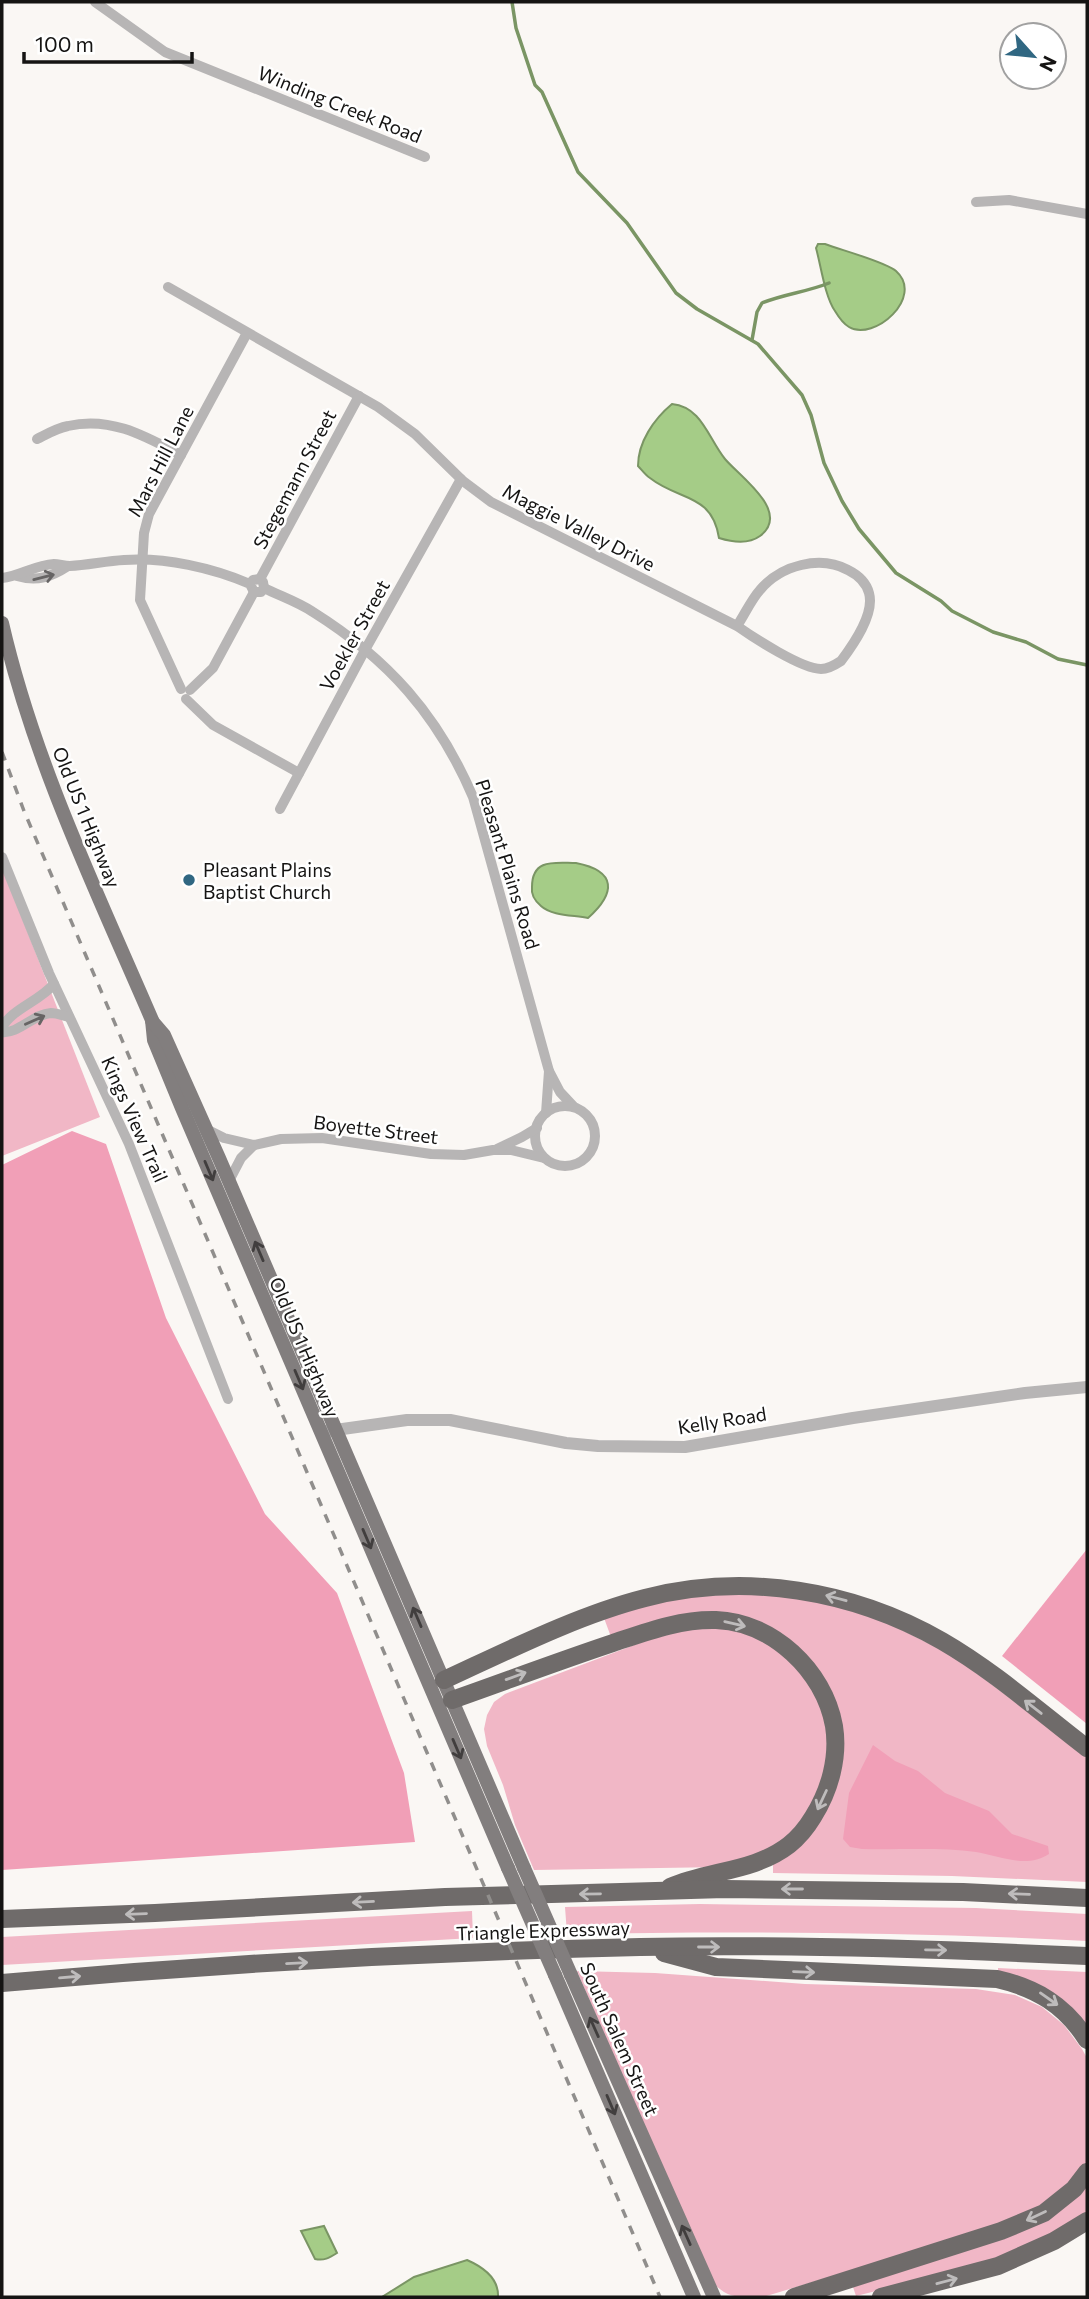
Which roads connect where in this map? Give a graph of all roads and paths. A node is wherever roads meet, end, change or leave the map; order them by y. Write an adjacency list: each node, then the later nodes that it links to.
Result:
1 (95, 2): 2 (street, Winding Creek Road)
2 (425, 157)
3 (976, 202): 4 (street)
4 (1087, 214)
5 (168, 286): 6 (street, Maggie Valley Drive)
6 (247, 333): 7 (street, Maggie Valley Drive); 9 (street, Mars Hill Lane)
7 (359, 396): 10 (street, Maggie Valley Drive); 13 (street, Stegemann Street)
8 (37, 439): 9 (street)
9 (181, 455): 11 (street, Mars Hill Lane)
10 (461, 479): 15 (street, Maggie Valley Drive); 16 (street, Voekler Street)
11 (142, 559): 12 (street, Pleasant Plains Road); 13 (street, Pleasant Plains Road); 17 (street, Mars Hill Lane)
12 (2, 578)
13 (257, 586): 16 (street, Pleasant Plains Road); 17 (street, Stegemann Street)
14 (2, 623): 23 (main road, Old US 1 Highway)
15 (737, 626): 15 (street, Maggie Valley Drive)
16 (365, 650): 18 (street, Voekler Street); 25 (street, Pleasant Plains Road)
17 (186, 693): 18 (street, Mars Hill Lane)
18 (299, 773): 19 (street, Voekler Street)
19 (280, 810)
20 (2, 857): 21 (street, Kings View Trail)
21 (54, 984): 22 (street, Kings View Trail); 24 (street)
22 (69, 1017): 24 (street, one-way to 22); 35 (street, Kings View Trail)
23 (152, 1020): 29 (main road, Old US 1 Highway); 36 (main road, Old US 1 Highway, one-way to 36)
24 (2, 1030)
25 (549, 1071): 26 (street, Pleasant Plains Road); 27 (street, Pleasant Plains Road)
26 (574, 1107): 27 (street); 32 (street, Boyette Street)
27 (546, 1113): 28 (street)
28 (537, 1128): 31 (street, Boyette Street); 32 (street)
29 (206, 1129): 30 (street, Boyette Street); 33 (main road, Old US 1 Highway)
30 (254, 1145): 31 (street, Boyette Street); 33 (street)
31 (493, 1150): 32 (street, Boyette Street)
32 (544, 1158)
33 (229, 1181): 36 (main road, Old US 1 Highway, one-way to 33)
34 (1087, 1387): 36 (street, Kelly Road)
35 (228, 1399)
36 (329, 1431): 37 (main road, Old US 1 Highway)
37 (437, 1683): 38 (main road, South Salem Street); 39 (highway, one-way to 37)
38 (446, 1702): 40 (highway, one-way to 40); 49 (main road, South Salem Street, one-way to 49, bridge); 50 (main road, South Salem Street, one-way to 38, bridge)
39 (1087, 1748)
40 (659, 1892): 41 (highway, Triangle Expressway, one-way to 40); 42 (highway, Triangle Expressway, one-way to 42)
41 (1087, 1898)
42 (2, 1919)
43 (640, 1947): 44 (highway, Triangle Expressway, one-way to 44); 45 (highway, Triangle Expressway, one-way to 43); 46 (highway, one-way to 46)
44 (1087, 1956)
45 (2, 1983)
46 (1087, 2040)
47 (1087, 2172): 51 (highway, one-way to 51)
48 (1087, 2221): 52 (highway, one-way to 48)
49 (694, 2297)
50 (714, 2297)
51 (794, 2297)
52 (881, 2297)

